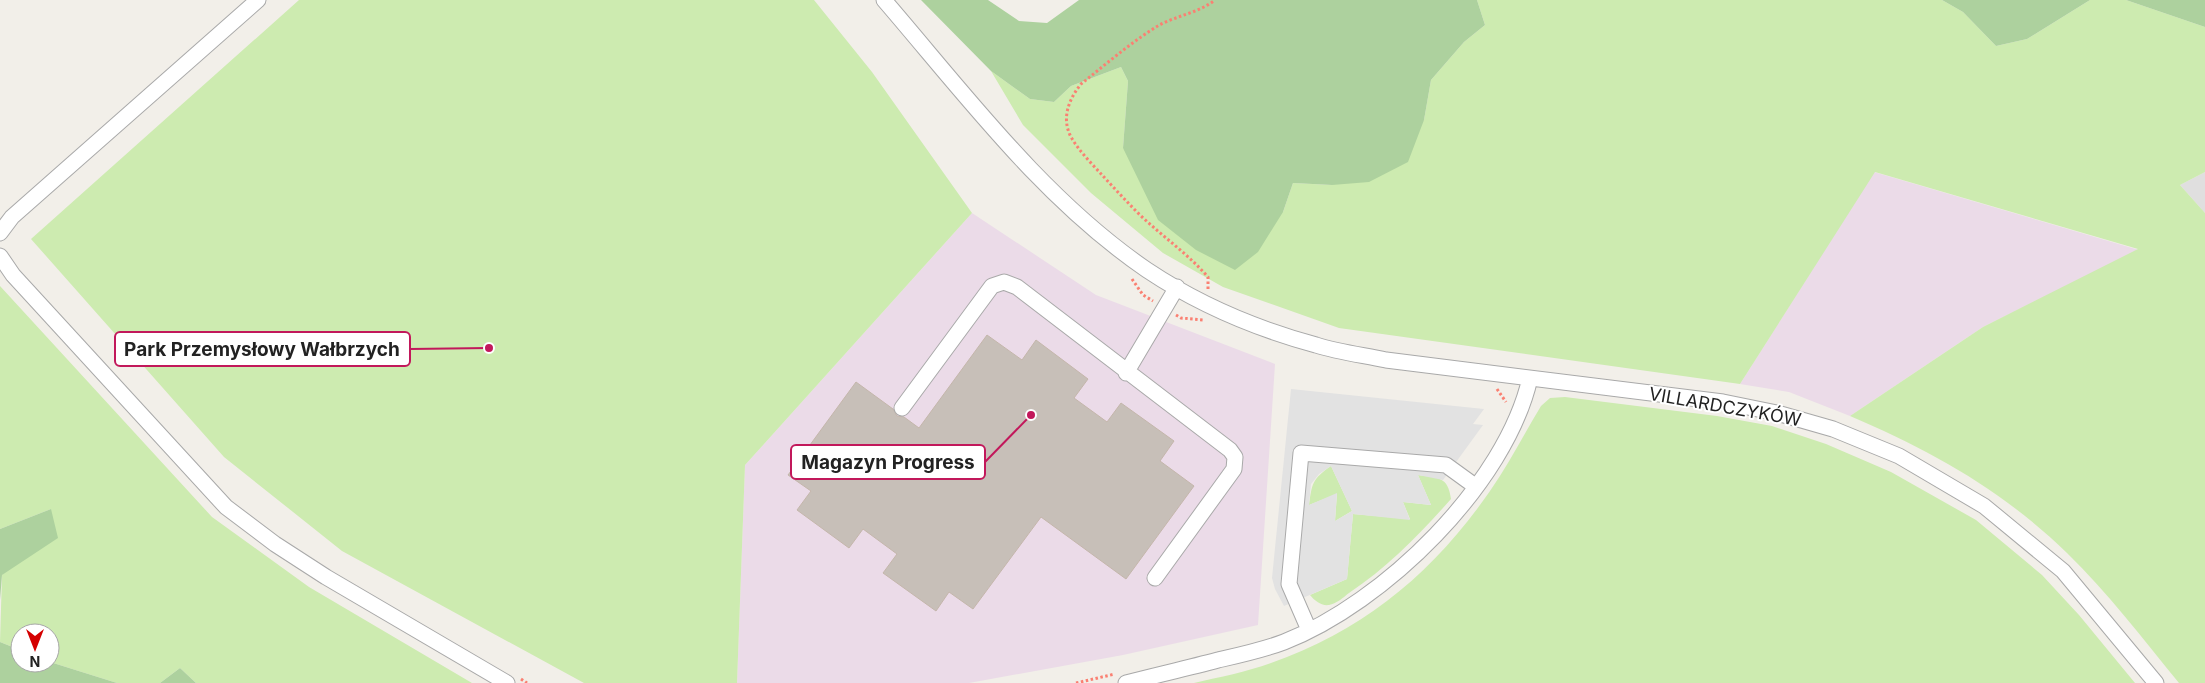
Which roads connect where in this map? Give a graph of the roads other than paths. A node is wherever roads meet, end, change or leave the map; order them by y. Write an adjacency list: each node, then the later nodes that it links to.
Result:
1 (258, 0): 3 (street)
2 (884, 0): 5 (street, VILLARDCZYKÓW)
3 (0, 233)
4 (0, 256): 13 (street)
5 (1177, 287): 6 (street); 7 (street, VILLARDCZYKÓW)
6 (1126, 372): 8 (street); 10 (street)
7 (1530, 378): 9 (street); 14 (street, VILLARDCZYKÓW)
8 (902, 408)
9 (1475, 486): 11 (street); 11 (street)
10 (1155, 578)
11 (1309, 630): 12 (street)
12 (1124, 677)
13 (513, 681)
14 (2156, 683)

